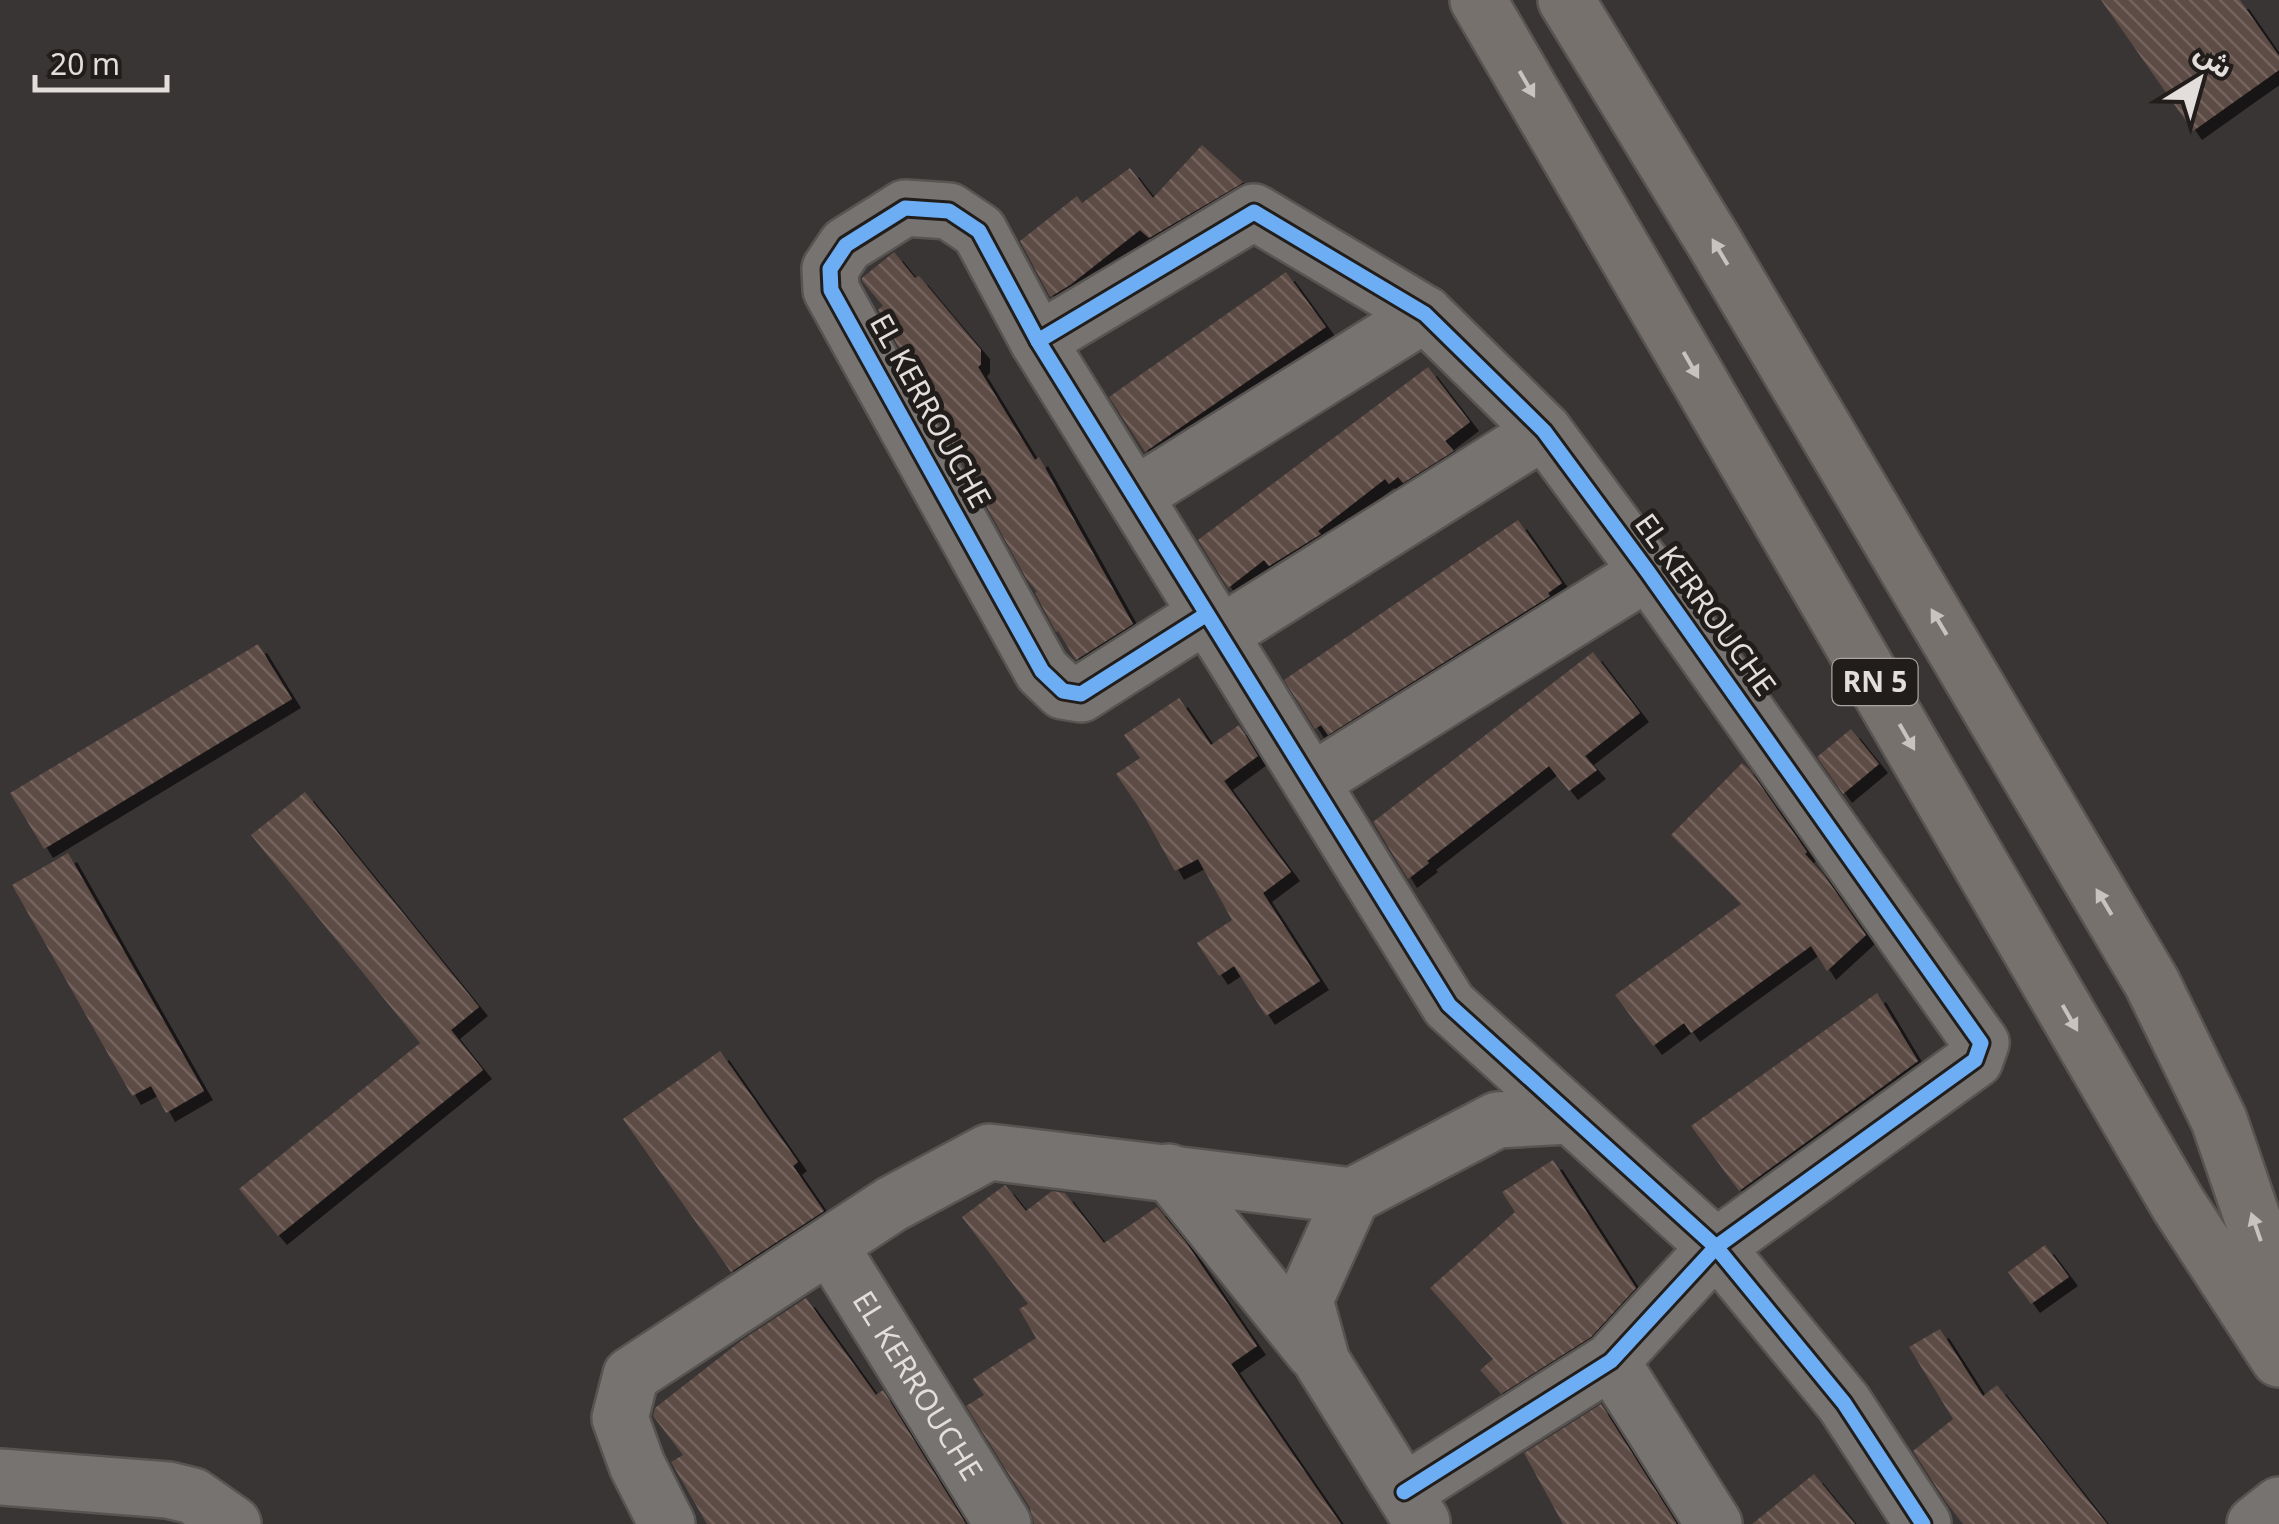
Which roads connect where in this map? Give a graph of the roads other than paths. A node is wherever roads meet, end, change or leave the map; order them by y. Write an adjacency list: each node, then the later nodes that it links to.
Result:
1 (1478, 0): 16 (main road, RN 5, one-way to 16)
2 (1566, 0): 15 (main road, RN 5, one-way to 2)
3 (1426, 314): 4 (street, EL KERROUCHE); 5 (street, EL KERROUCHE); 6 (street)
4 (1038, 342): 6 (street, EL KERROUCHE); 8 (street, EL KERROUCHE)
5 (1544, 431): 7 (street, EL KERROUCHE); 8 (street)
6 (1134, 496): 8 (street, EL KERROUCHE)
7 (1648, 572): 9 (street); 14 (street, EL KERROUCHE)
8 (1213, 624): 9 (street, EL KERROUCHE)
9 (1311, 782): 10 (street, EL KERROUCHE)
10 (1569, 1116): 12 (street); 14 (street, EL KERROUCHE)
11 (1170, 1172): 12 (street); 13 (street); 18 (street)
12 (1352, 1196): 18 (street)
13 (830, 1246): 24 (street); 25 (street, EL KERROUCHE)
14 (1716, 1247): 17 (street); 27 (street, EL KERROUCHE)
15 (2279, 1322)
16 (2279, 1359)
17 (1611, 1361): 22 (street); 26 (street)
18 (1322, 1362): 22 (street)
19 (0, 1477): 21 (street)
20 (2279, 1505): 28 (street)
21 (154, 1507): 23 (street)
22 (1414, 1508)
23 (233, 1524)
24 (667, 1524)
25 (1003, 1524)
26 (1714, 1524)
27 (1923, 1524)
28 (2254, 1524)

